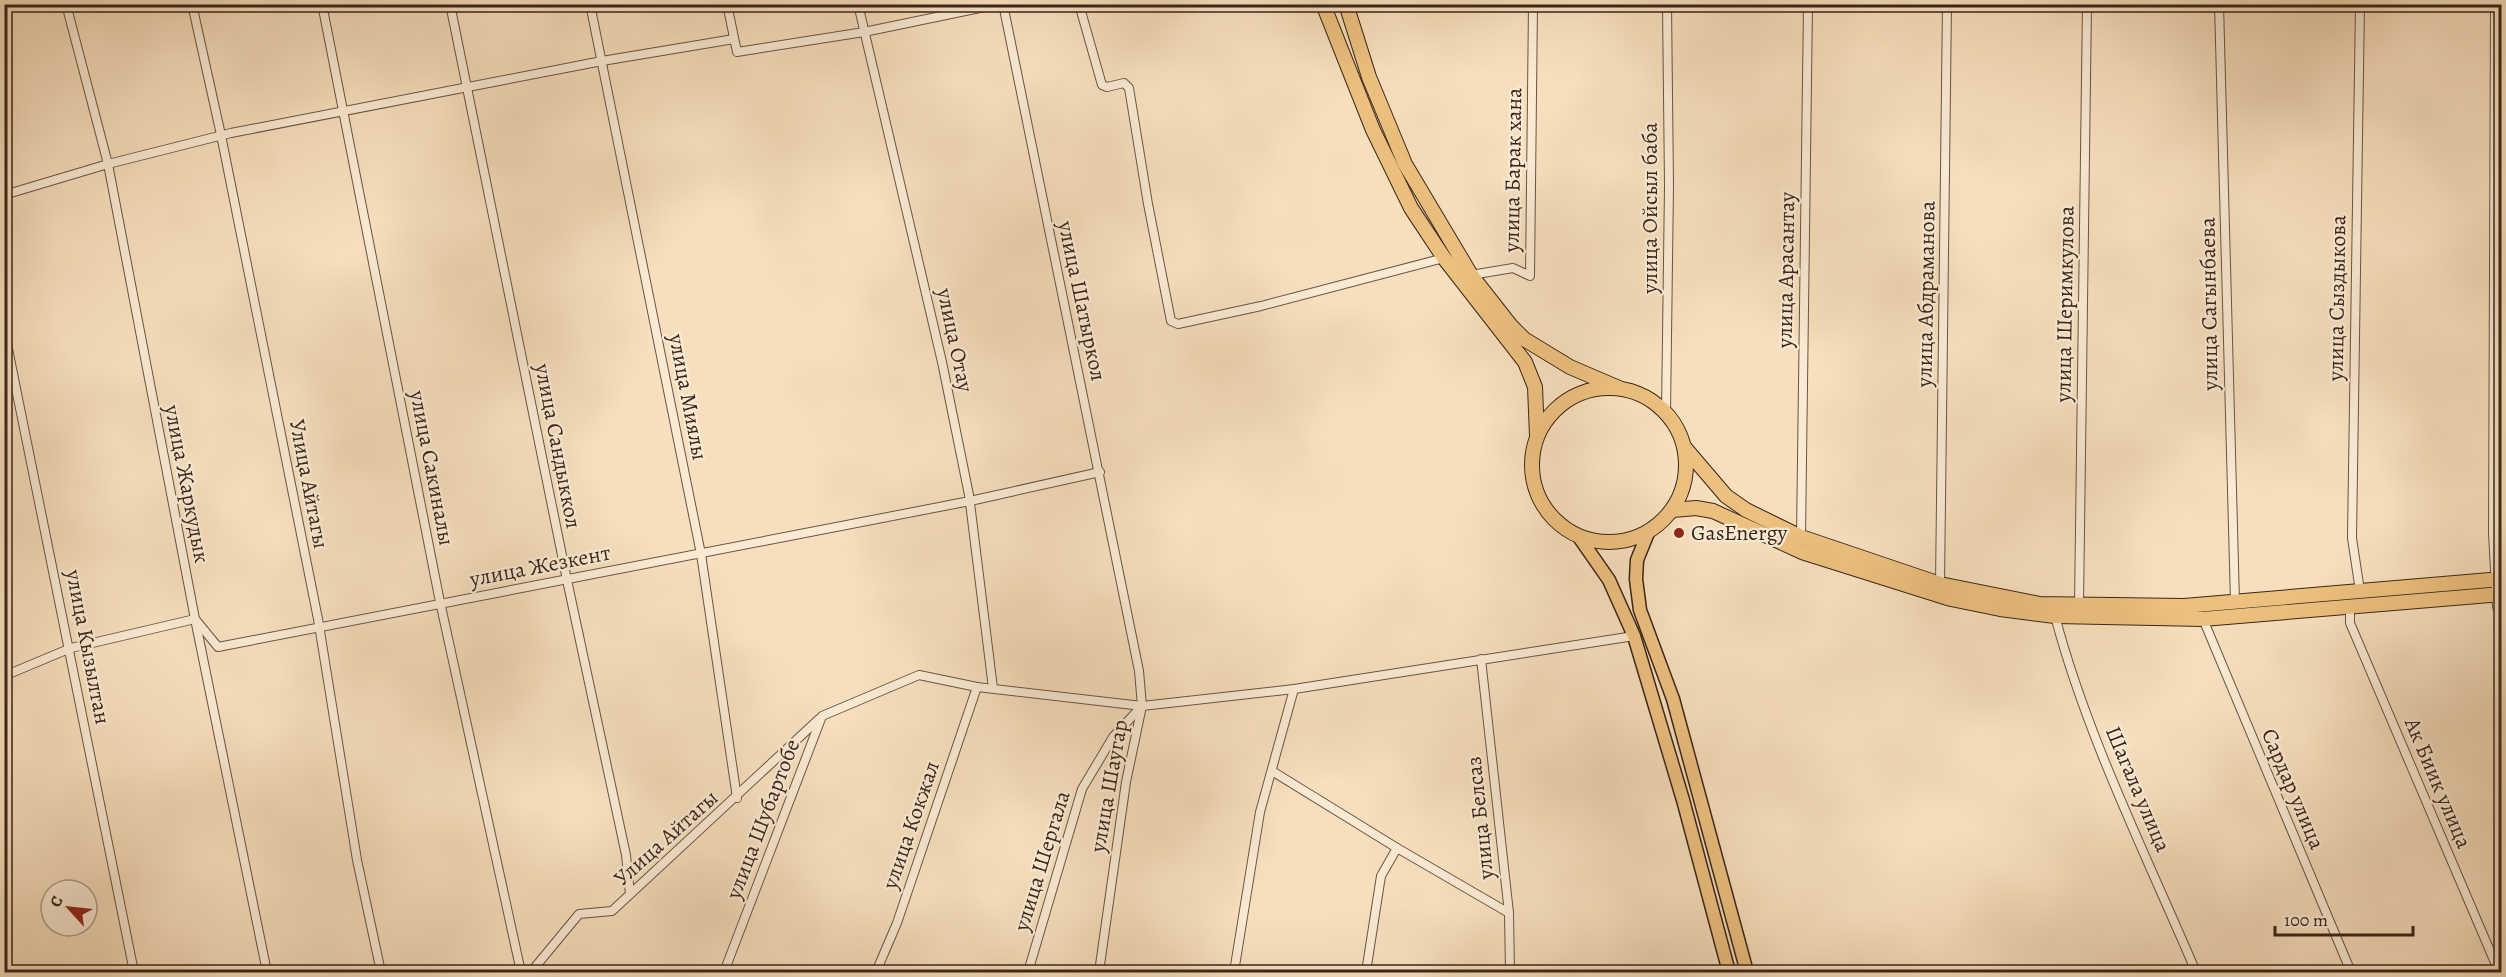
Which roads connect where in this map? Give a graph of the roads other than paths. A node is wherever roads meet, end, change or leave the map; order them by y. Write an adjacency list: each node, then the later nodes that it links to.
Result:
1 (66, 4): 26 (street, улица Жаркудык)
2 (192, 4): 25 (street, Улица Айтагы)
3 (322, 4): 24 (street, улица Сакиналы)
4 (450, 4): 23 (street, улица Сандыккол)
5 (590, 4): 22 (street, улица Миялы)
6 (727, 4): 21 (street)
7 (858, 4): 20 (street, улица Отау)
8 (1001, 4): 20 (street); 35 (street, улица Шатыркол)
9 (1079, 4): 28 (street)
10 (1323, 4): 28 (highway)
11 (1346, 4): 29 (highway)
12 (1533, 4): 29 (street, улица Барак хана)
13 (1667, 4): 32 (street, улица Ойсыл баба)
14 (1808, 4): 40 (street, улица Арасантау)
15 (1947, 4): 44 (street, улица Абдраманова)
16 (2087, 4): 49 (street, улица Шеримкулова)
17 (2219, 4): 47 (street, улица Сагынбаева)
18 (2360, 4): 45 (street, улица Сыздыкова)
19 (2495, 4): 42 (street)
20 (864, 33): 21 (street); 36 (street, улица Отау)
21 (734, 39): 22 (street)
22 (602, 61): 23 (street); 41 (street, улица Миялы)
23 (468, 87): 24 (street); 43 (street, улица Сандыккол)
24 (344, 111): 25 (street); 48 (street, улица Сакиналы)
25 (221, 135): 26 (street); 56 (street, Улица Айтагы)
26 (108, 164): 27 (street); 54 (street, улица Жаркудык)
27 (4, 195)
28 (1444, 258): 33 (highway)
29 (1472, 275): 31 (highway)
30 (4, 329): 58 (street, улица Кызылтан)
31 (1618, 388): 32 (highway); 33 (highway)
32 (1666, 412): 34 (highway)
33 (1538, 436): 39 (highway)
34 (1685, 448): 37 (highway); 40 (highway)
35 (1100, 472): 36 (street, улица Жезкент); 50 (street, улица Шатыркол)
36 (970, 501): 41 (street, улица Жезкент); 62 (street, улица Отау)
37 (1673, 510): 38 (highway); 52 (highway)
38 (1648, 533): 39 (highway); 86 (main road)
39 (1579, 537): 57 (main road)
40 (1801, 537): 44 (highway)
41 (701, 554): 43 (street, улица Жезкент); 67 (street, улица Миялы)
42 (2499, 579): 45 (highway); 46 (street)
43 (567, 580): 48 (street, улица Жезкент); 69 (street, улица Сандыккол)
44 (1940, 584): 49 (highway)
45 (2360, 591): 47 (highway)
46 (2499, 595): 51 (highway); 53 (street)
47 (2235, 602): 49 (highway)
48 (440, 604): 56 (street, улица Жезкент); 76 (street, улица Сакиналы)
49 (2079, 604)
50 (1127, 605): 64 (street, улица Шаугар)
51 (2350, 607): 55 (highway); 89 (street, Ак Биик улица)
52 (2055, 616): 55 (highway); 87 (street, Шагала улица)
53 (2502, 617)
54 (195, 619): 56 (street, улица Жезкент); 58 (street); 74 (street, улица Жаркудык)
55 (2203, 619): 88 (street, Сардар улица)
56 (319, 628): 75 (street, Улица Айтагы)
57 (1634, 636): 59 (street, улица Шубартобе); 85 (main road)
58 (71, 648): 60 (street); 73 (street, улица Кызылтан)
59 (1481, 659): 63 (street, улица Шубартобе); 70 (street, улица Белсаз)
60 (4, 675)
61 (977, 687): 62 (street, улица Шубартобе); 65 (street, улица Шубартобе); 79 (street, улица Кокжал)
62 (993, 688): 64 (street, улица Шубартобе)
63 (1294, 689): 64 (street, улица Шубартобе); 66 (street)
64 (1142, 706): 80 (street, улица Шергала); 81 (street, улица Шаугар)
65 (822, 716): 67 (street, Улица Айтагы); 78 (street, улица Шубартобе)
66 (1272, 771): 68 (street); 82 (street)
67 (737, 798): 69 (street, Улица Айтагы)
68 (1397, 848): 70 (street); 83 (street)
69 (630, 894): 77 (street, Улица Айтагы)
70 (1509, 913): 84 (street, улица Белсаз)
71 (4, 963): 72 (street)
72 (6, 972)
73 (134, 972)
74 (267, 972)
75 (381, 972)
76 (521, 972)
77 (531, 972)
78 (724, 972)
79 (876, 972)
80 (1028, 972)
81 (1099, 972)
82 (1234, 972)
83 (1366, 972)
84 (1510, 972)
85 (1729, 972)
86 (1748, 972)
87 (2196, 972)
88 (2351, 972)
89 (2499, 972)

